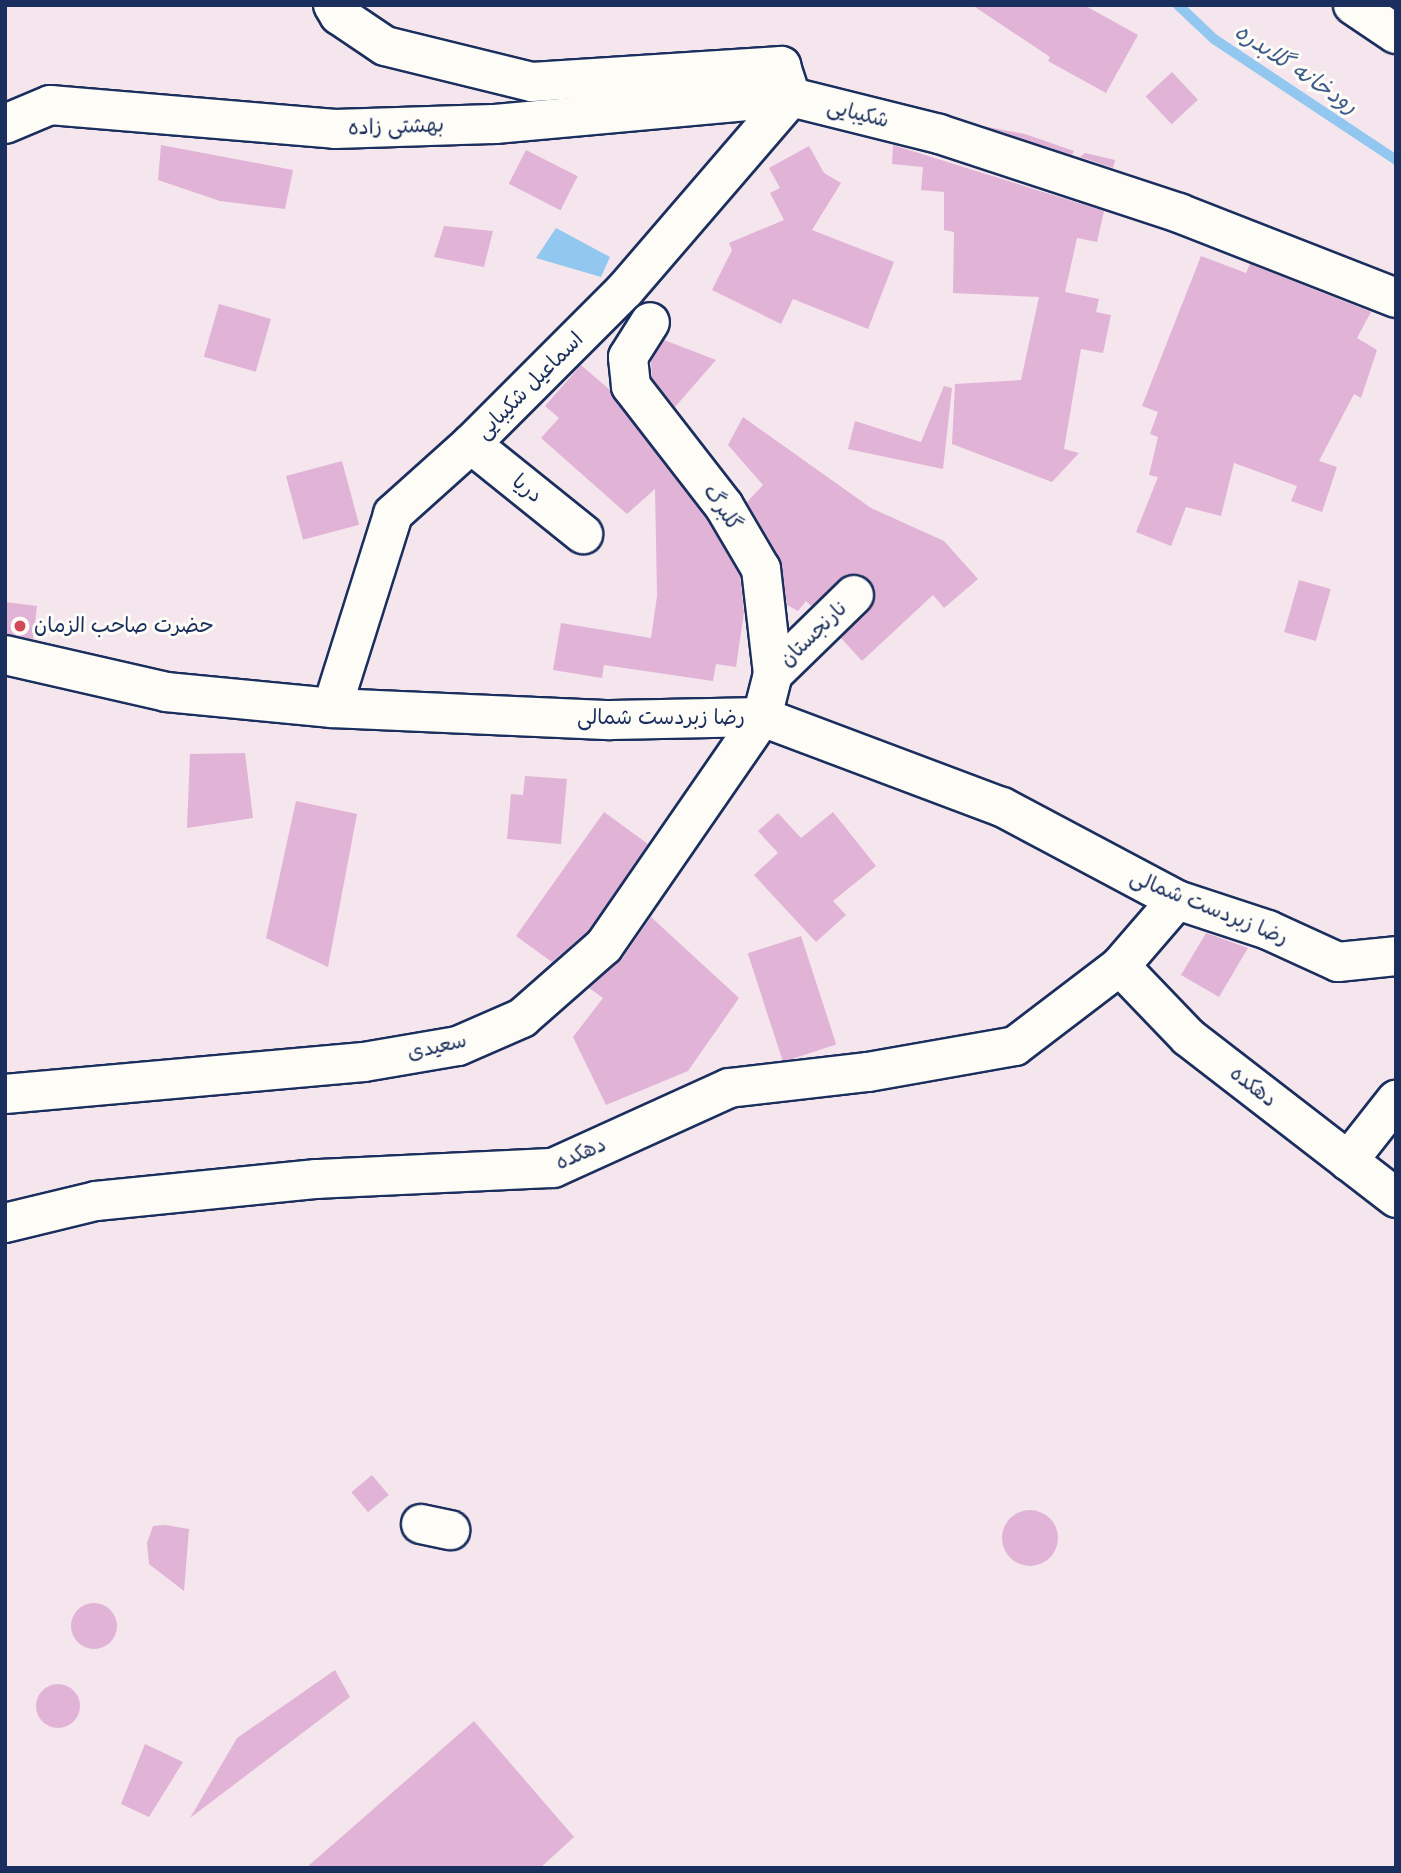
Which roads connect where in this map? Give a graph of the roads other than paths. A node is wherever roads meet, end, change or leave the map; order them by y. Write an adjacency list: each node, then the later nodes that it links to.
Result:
1 (333, 5): 4 (street)
2 (1353, 5): 3 (street)
3 (1396, 34)
4 (791, 97): 5 (street, بهشتی زاده); 6 (street, اسماعیل شکیبایی); 7 (street, شکیبایی)
5 (5, 124)
6 (619, 296): 8 (street, اسماعیل شکیبایی); 12 (street, گلبرگ)
7 (1396, 298)
8 (471, 444): 9 (street, دریا); 13 (street, اسماعیل شکیبایی)
9 (583, 534)
10 (855, 595): 12 (street, نارنجستان)
11 (5, 655): 13 (street, رضا زبردست شمالی)
12 (773, 674): 14 (street, گلبرگ)
13 (332, 708): 14 (street, رضا زبردست شمالی)
14 (762, 718): 15 (street, رضا زبردست شمالی); 18 (street, سعیدی)
15 (1177, 900): 16 (street, رضا زبردست شمالی); 17 (street, دهکده)
16 (1396, 956)
17 (1120, 966): 20 (street, دهکده); 22 (street, دهکده)
18 (5, 1094)
19 (1396, 1100): 20 (street)
20 (1349, 1161): 21 (street, دهکده)
21 (1396, 1198)
22 (5, 1223)

